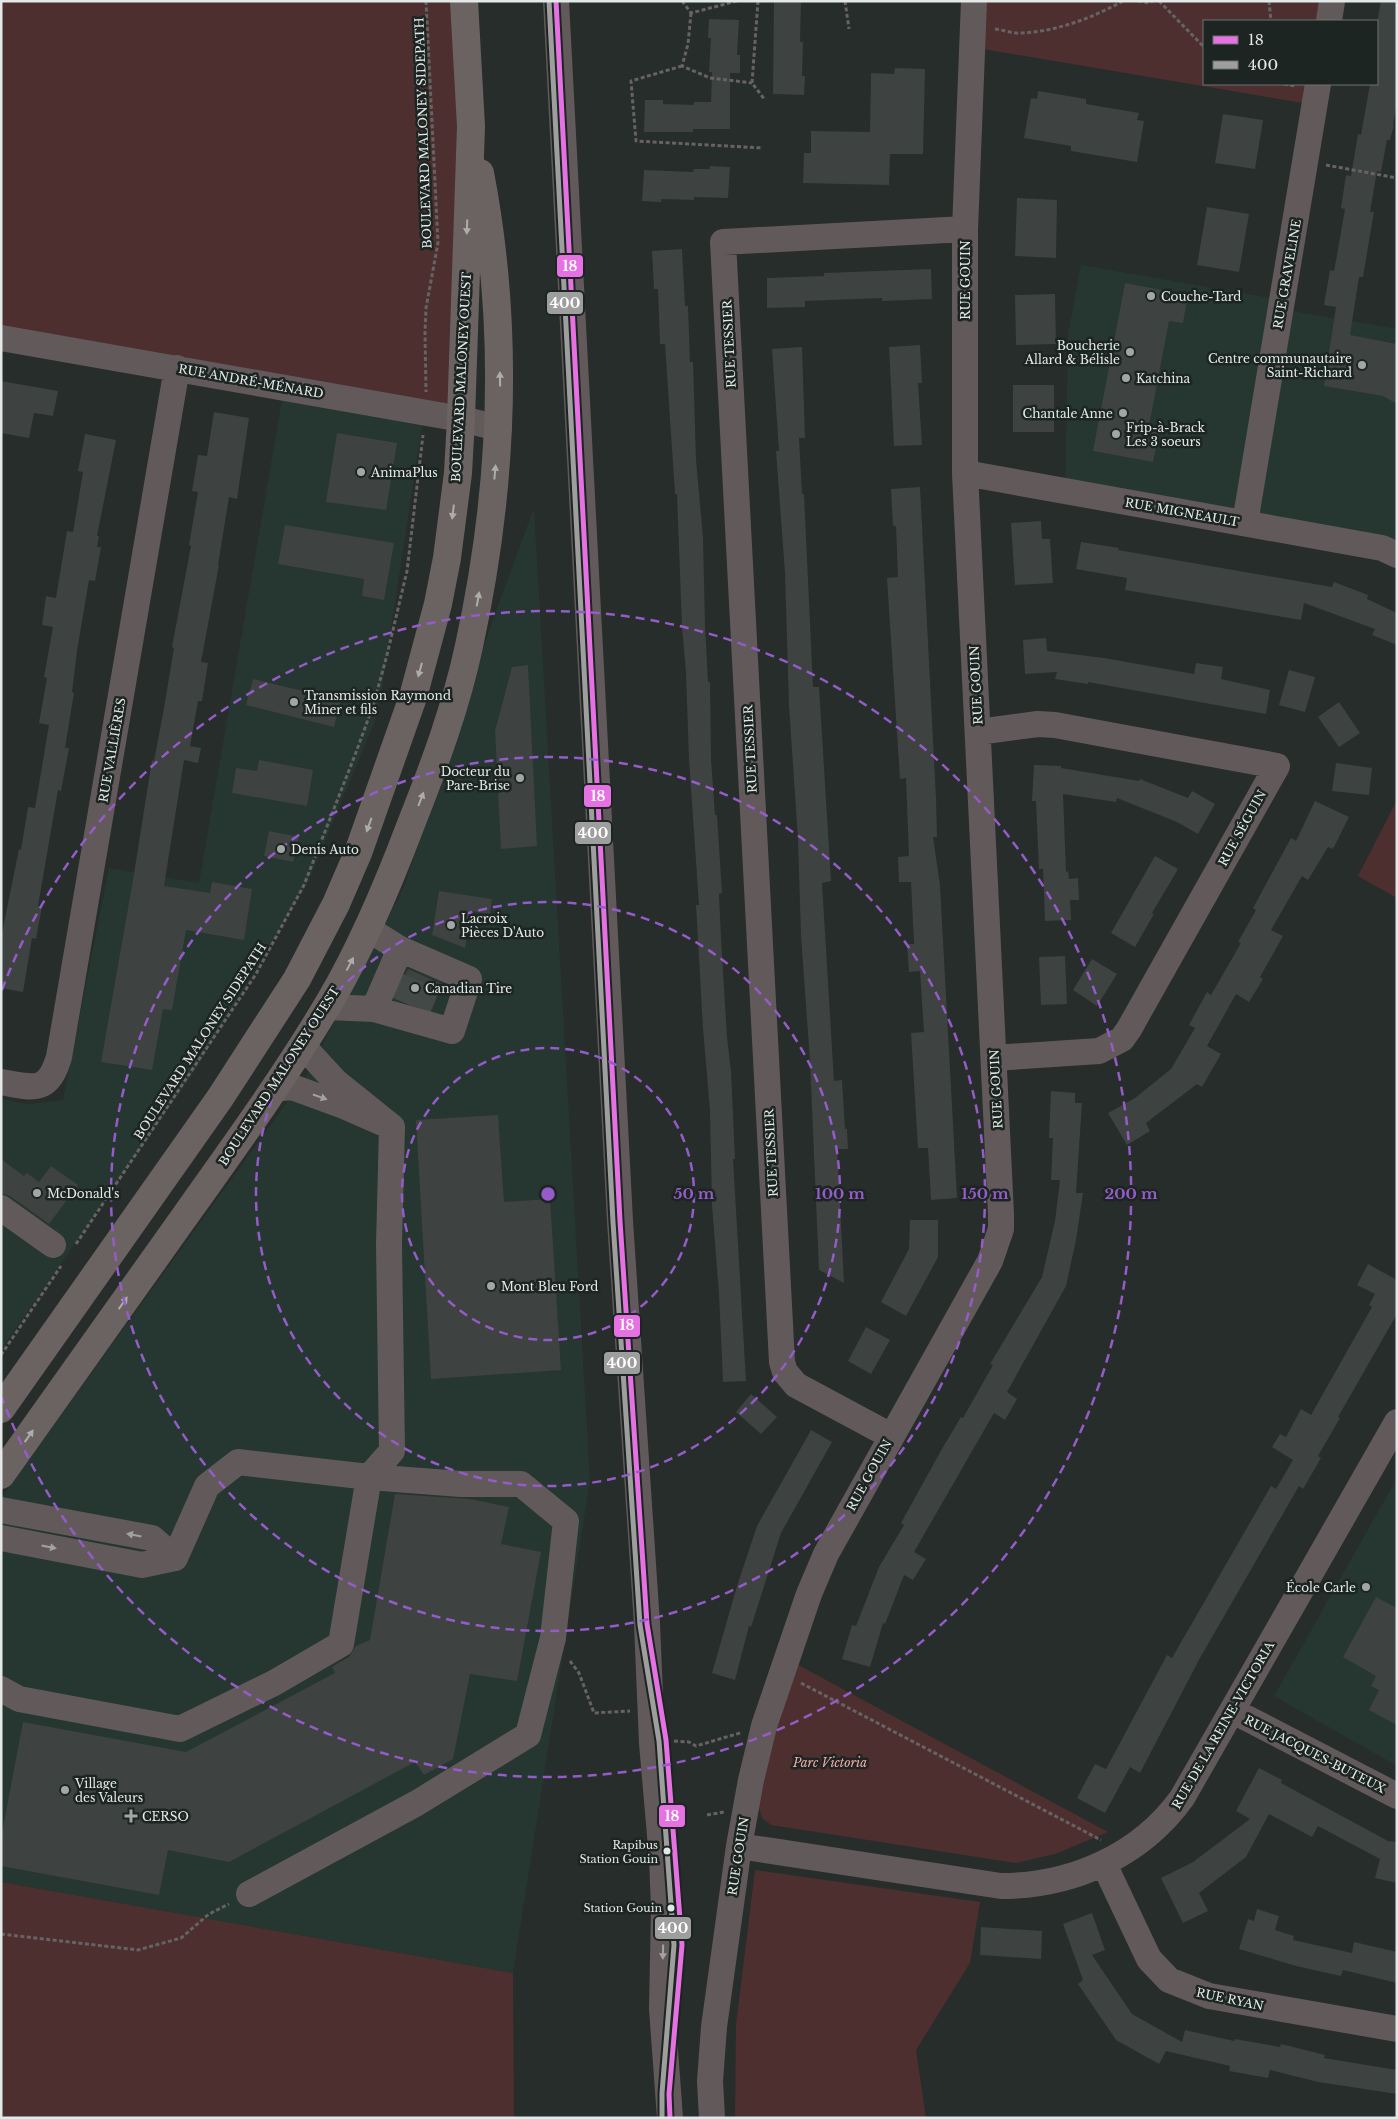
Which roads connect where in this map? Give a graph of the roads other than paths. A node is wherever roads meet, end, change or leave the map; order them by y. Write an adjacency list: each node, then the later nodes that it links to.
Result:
1 (464, 1): 7 (main road, BOULEVARD MALONEY OUEST)
2 (556, 1): 36 (street)
3 (974, 1): 8 (street, RUE GOUIN)
4 (1332, 1): 5 (street)
5 (1329, 20)
6 (1318, 85): 14 (street, RUE GRAVELINE)
7 (471, 126): 11 (main road, BOULEVARD MALONEY OUEST, one-way to 11); 12 (main road, BOULEVARD MALONEY OUEST, one-way to 7)
8 (965, 229): 13 (street, RUE GOUIN); 30 (street, RUE TESSIER)
9 (1, 338): 10 (street, RUE ANDRÉ-MÉNARD)
10 (177, 368): 11 (street, RUE ANDRÉ-MÉNARD); 23 (street, RUE VALLIÈRES)
11 (461, 419): 12 (street, RUE ANDRÉ-MÉNARD); 28 (main road, BOULEVARD MALONEY OUEST, one-way to 28)
12 (499, 428): 17 (main road, BOULEVARD MALONEY OUEST, one-way to 12)
13 (965, 473): 14 (street, RUE MIGNEAULT); 16 (street, RUE GOUIN)
14 (1244, 523): 15 (street, RUE MIGNEAULT)
15 (1397, 555)
16 (978, 732): 22 (street, RUE GOUIN); 22 (street, RUE SÉGUIN)
17 (368, 928): 18 (street); 19 (main road, BOULEVARD MALONEY OUEST, one-way to 17)
18 (420, 963): 20 (street); 20 (street)
19 (326, 1008): 20 (street); 21 (main road, BOULEVARD MALONEY OUEST)
20 (400, 1010)
21 (302, 1045): 24 (main road, BOULEVARD MALONEY OUEST); 25 (street)
22 (994, 1058): 30 (street, RUE GOUIN)
23 (1, 1082)
24 (273, 1088): 25 (street, one-way to 25); 31 (main road, BOULEVARD MALONEY OUEST, one-way to 24)
25 (392, 1127): 32 (street)
26 (1, 1208): 27 (street)
27 (62, 1253)
28 (1, 1408)
29 (1397, 1422): 38 (street, RUE DE LA REINE-VICTORIA)
30 (891, 1436): 40 (street, RUE GOUIN)
31 (1, 1475)
32 (369, 1477): 35 (street); 37 (street); 42 (street)
33 (1, 1510): 35 (street, one-way to 33)
34 (1, 1538): 35 (street, one-way to 35)
35 (175, 1558)
36 (647, 1624): 44 (street, one-way to 44); 44 (street)
37 (1, 1689)
38 (1232, 1711): 39 (street, RUE JACQUES-BUTEUX); 41 (street, RUE DE LA REINE-VICTORIA)
39 (1397, 1796)
40 (739, 1846): 41 (street, RUE DE LA REINE-VICTORIA); 45 (street, RUE GOUIN)
41 (1109, 1860): 43 (street, RUE RYAN)
42 (249, 1894)
43 (1397, 2028)
44 (670, 2106)
45 (712, 2118)

